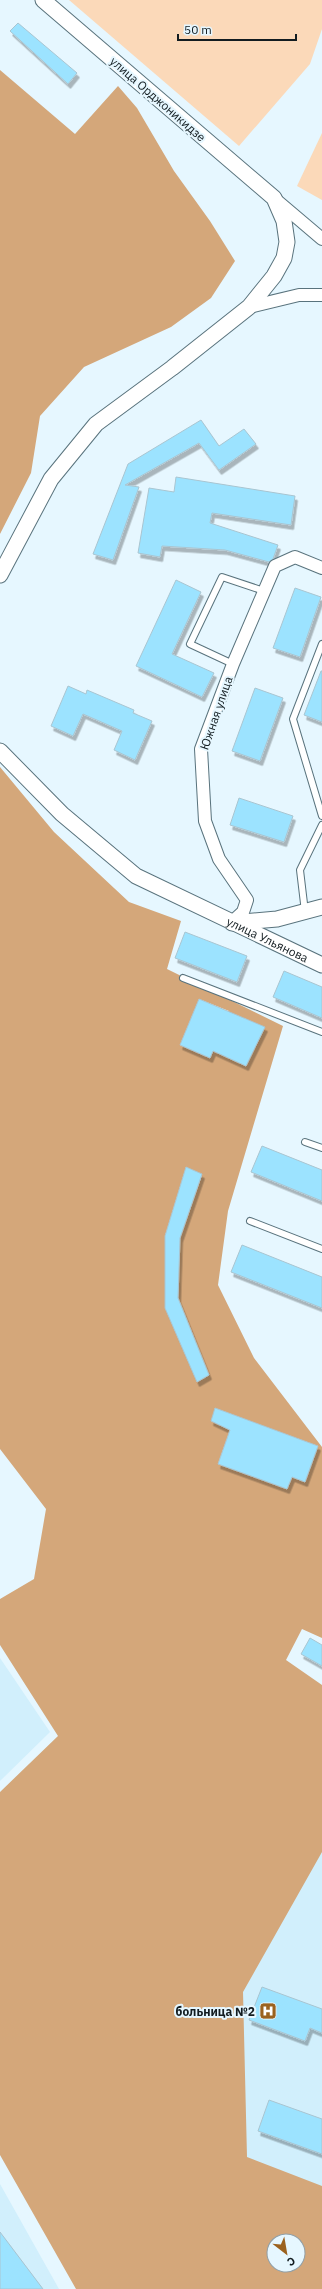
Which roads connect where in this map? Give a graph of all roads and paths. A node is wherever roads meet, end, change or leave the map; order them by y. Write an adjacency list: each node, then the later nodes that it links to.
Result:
1 (43, 0): 2 (street, улица Орджоникидзе)
2 (274, 198): 3 (street); 5 (street)
3 (322, 239)
4 (322, 295): 5 (street)
5 (249, 306): 7 (street)
6 (322, 568): 8 (street, Южная улица)
7 (0, 575)
8 (264, 591): 10 (street, Южная улица); 10 (lane)
9 (322, 644): 12 (lane)
10 (233, 664): 16 (street, Южная улица)
11 (0, 751): 16 (street)
12 (322, 816)
13 (322, 825): 15 (lane)
14 (322, 907): 15 (street, улица Ульянова)
15 (305, 912): 16 (street, улица Ульянова)
16 (231, 924): 17 (street, улица Ульянова)
17 (322, 965)
18 (183, 978): 19 (lane)
19 (322, 1032)
20 (305, 1142): 21 (lane)
21 (322, 1148)
22 (250, 1221): 23 (lane)
23 (322, 1249)

